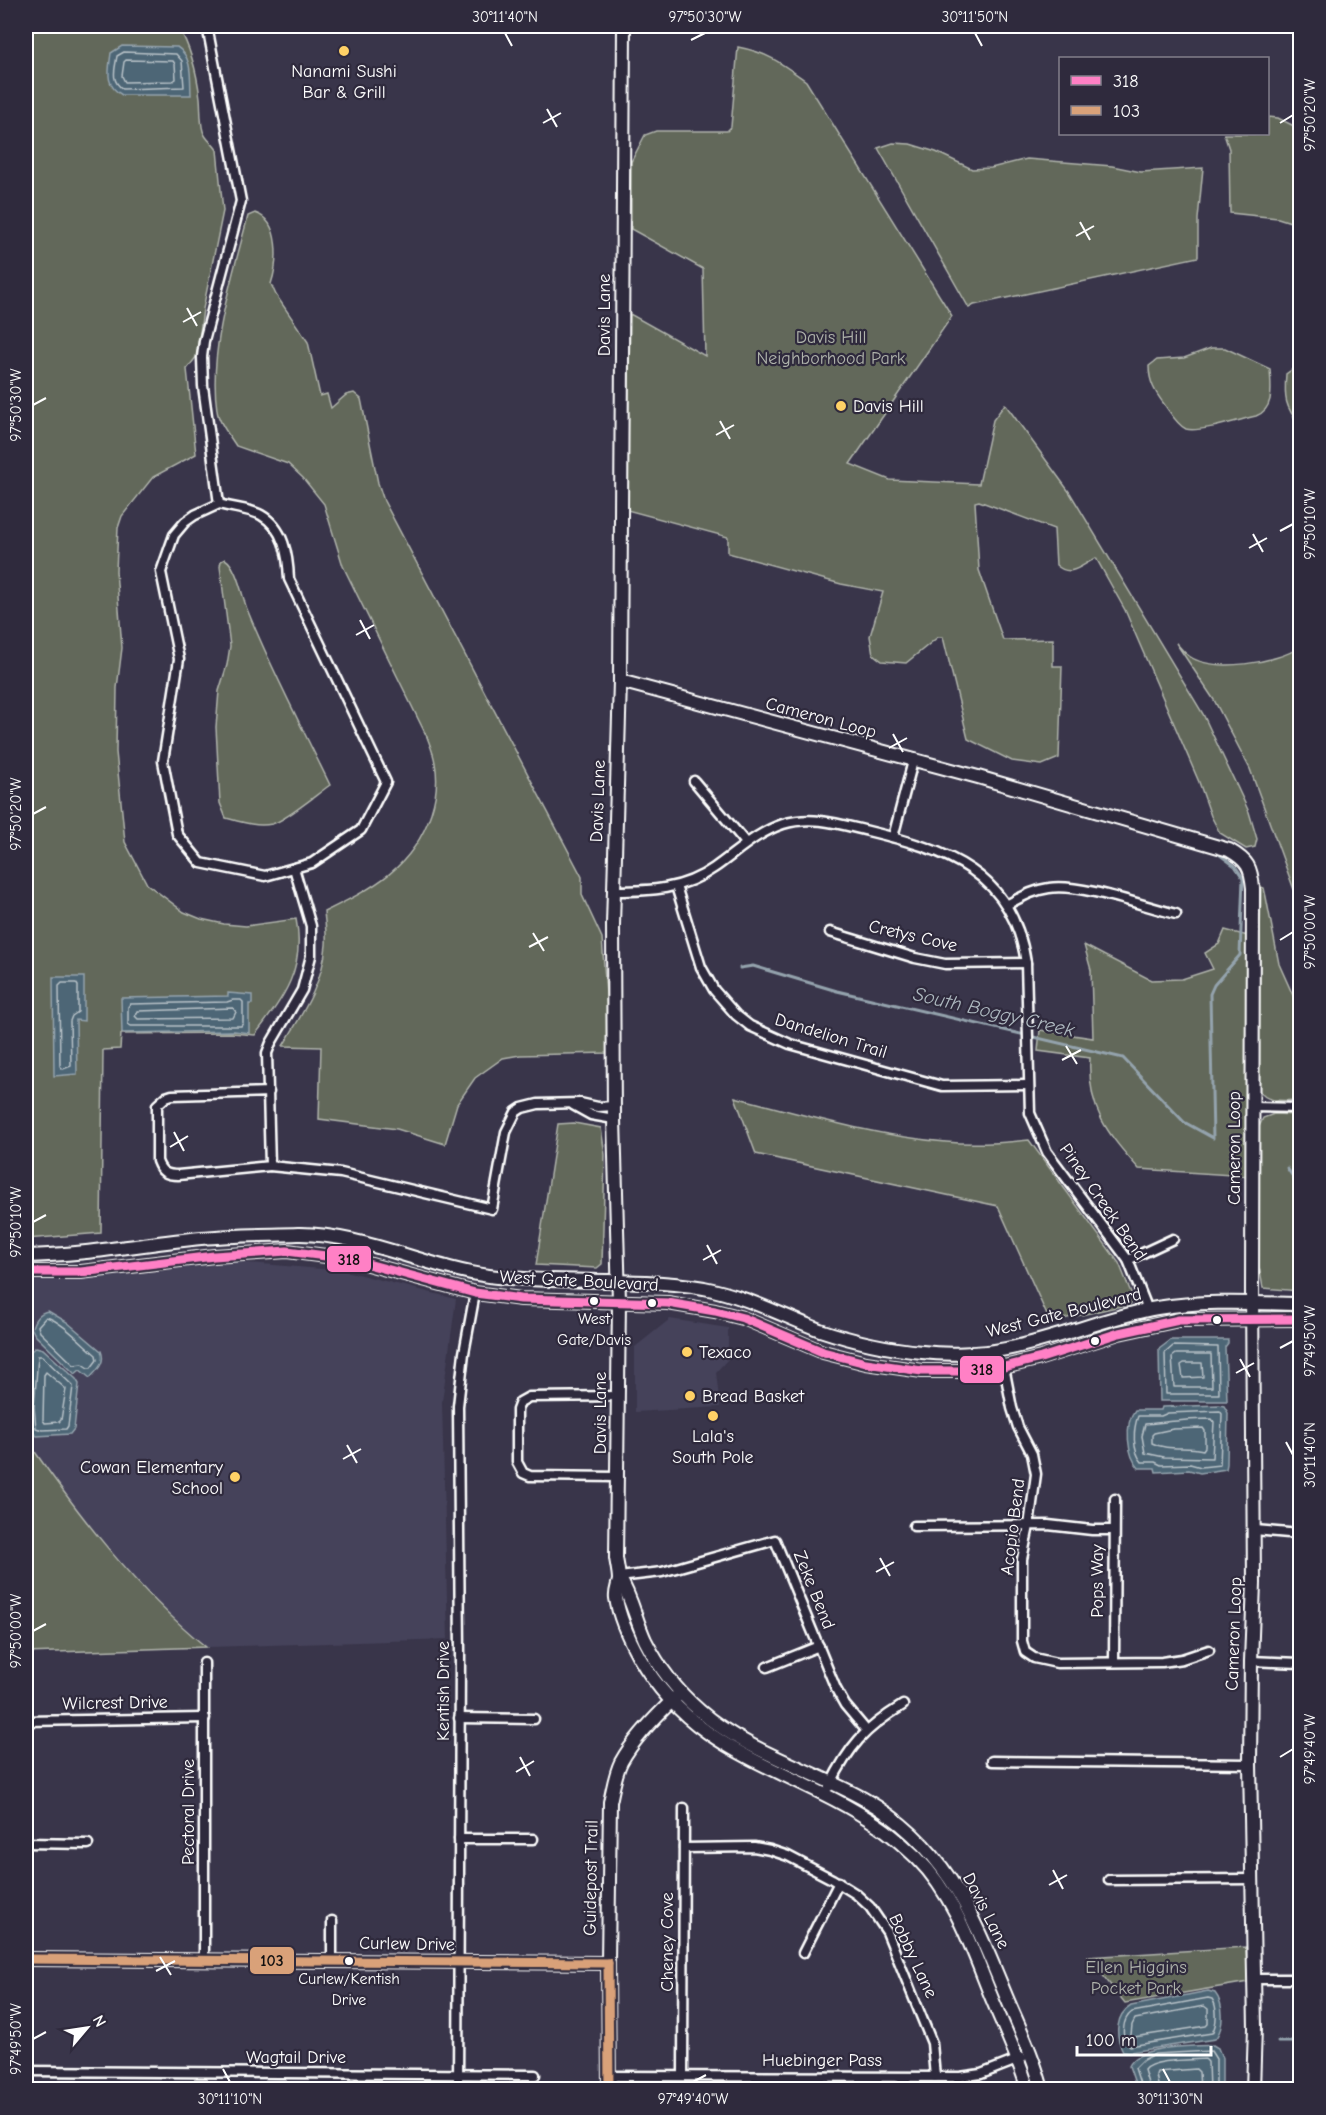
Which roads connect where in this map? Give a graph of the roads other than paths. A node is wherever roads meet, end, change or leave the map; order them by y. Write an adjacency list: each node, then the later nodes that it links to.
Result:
1 (207, 26): 3 (street)
2 (624, 26): 4 (street, Davis Lane)
3 (219, 504): 9 (street); 9 (street)
4 (620, 681): 5 (street, Cameron Loop); 11 (street, Davis Lane)
5 (913, 761): 7 (street); 18 (street, Cameron Loop)
6 (694, 781): 8 (street)
7 (893, 837): 8 (street, Piney Creek Bend); 12 (street, Piney Creek Bend)
8 (746, 843): 10 (street, Piney Creek Bend)
9 (294, 868): 17 (street)
10 (676, 886): 11 (street, Piney Creek Bend); 16 (street, Dandelion Trail)
11 (614, 891): 20 (street, Davis Lane)
12 (1006, 905): 13 (street); 15 (street, Piney Creek Bend)
13 (1176, 914)
14 (830, 932): 15 (street, Cretys Cove)
15 (1026, 963): 16 (street, Piney Creek Bend)
16 (1028, 1085): 27 (street, Piney Creek Bend)
17 (269, 1092): 21 (street); 21 (street)
18 (1252, 1107): 19 (street); 33 (street, Cameron Loop)
19 (1300, 1108)
20 (614, 1112): 21 (street); 30 (street, Davis Lane)
21 (270, 1167)
22 (289, 1235): 24 (street, West Gate Boulevard); 25 (street, West Gate Boulevard); 26 (street)
23 (1173, 1239): 27 (street)
24 (385, 1251): 29 (street); 30 (street, West Gate Boulevard)
25 (26, 1256)
26 (214, 1256): 28 (street, West Gate Boulevard); 29 (street, West Gate Boulevard)
27 (1128, 1260): 35 (street, Piney Creek Bend)
28 (26, 1272)
29 (397, 1273): 31 (street, West Gate Boulevard)
30 (619, 1280): 32 (street, Davis Lane); 39 (street, West Gate Boulevard)
31 (475, 1293): 32 (street, West Gate Boulevard); 62 (street, Kentish Drive)
32 (619, 1301): 41 (street, West Gate Boulevard); 42 (street, Davis Lane)
33 (1252, 1303): 34 (street, West Gate Boulevard); 35 (street, West Gate Boulevard); 36 (street, Cameron Loop)
34 (1300, 1304)
35 (1148, 1310): 38 (street, West Gate Boulevard)
36 (1252, 1318): 37 (street, West Gate Boulevard); 40 (street, West Gate Boulevard); 48 (street, Cameron Loop)
37 (1300, 1319)
38 (1071, 1330): 39 (street, West Gate Boulevard); 40 (street)
39 (999, 1350): 41 (street)
40 (1004, 1367): 41 (street, West Gate Boulevard); 46 (street, Acopio Bend)
41 (935, 1371)
42 (618, 1396): 43 (street, Davis Lane); 43 (street)
43 (618, 1477): 50 (street, Davis Lane)
44 (1115, 1499): 47 (street, Pops Way)
45 (914, 1526): 46 (street)
46 (1029, 1526): 47 (street); 54 (street, Acopio Bend)
47 (1114, 1530): 54 (street, Pops Way)
48 (1254, 1530): 49 (street); 53 (street, Cameron Loop)
49 (1300, 1534)
50 (619, 1577): 51 (street, Zeke Bend); 58 (street, Davis Lane); 59 (street, Davis Lane)
51 (819, 1646): 57 (street); 65 (street, Zeke Bend)
52 (1209, 1650): 54 (street, Acopio Bend)
53 (1251, 1661): 56 (street); 67 (street, Cameron Loop)
54 (1114, 1662)
55 (204, 1663): 61 (street, Pectoral Drive)
56 (1300, 1663)
57 (767, 1667)
58 (681, 1692): 59 (street, Guidepost Trail); 68 (street, Davis Lane)
59 (670, 1702): 69 (street, Davis Lane); 85 (street, Guidepost Trail)
60 (903, 1705): 65 (street)
61 (205, 1718): 64 (street, Wilcrest Drive); 82 (street, Pectoral Drive)
62 (459, 1718): 63 (street); 71 (street, Kentish Drive)
63 (534, 1719)
64 (26, 1720)
65 (866, 1730): 68 (street)
66 (992, 1761): 67 (street)
67 (1250, 1764): 76 (street, Cameron Loop)
68 (831, 1782): 69 (street); 88 (street, Davis Lane)
69 (825, 1795): 89 (street, Davis Lane)
70 (684, 1808): 75 (street, Cheney Cove)
71 (459, 1839): 72 (street); 84 (street, Kentish Drive)
72 (533, 1839)
73 (26, 1843): 74 (street)
74 (88, 1844)
75 (684, 1848): 78 (street, Bobby Lane); 94 (street, Cheney Cove)
76 (1253, 1879): 77 (street); 86 (street, Cameron Loop)
77 (1109, 1880)
78 (839, 1882): 80 (street); 95 (street, Bobby Lane)
79 (332, 1920): 83 (street)
80 (803, 1953)
81 (26, 1959): 82 (street, Curlew Drive)
82 (204, 1960): 83 (street, Curlew Drive)
83 (332, 1961): 84 (street, Curlew Drive)
84 (458, 1962): 85 (street, Curlew Drive); 91 (street, Kentish Drive)
85 (608, 1964): 93 (street, Guidepost Trail)
86 (1254, 1978): 87 (street); 100 (street, Cameron Loop)
87 (1300, 1979)
88 (1030, 2055): 89 (street, Huebinger Pass); 99 (street, Davis Lane)
89 (1017, 2060): 95 (street, Huebinger Pass); 98 (street, Davis Lane)
90 (26, 2071): 91 (street, Wagtail Drive)
91 (458, 2074): 92 (street, Wagtail Drive); 96 (street, Kentish Drive)
92 (535, 2075)
93 (609, 2076): 94 (street, Huebinger Pass); 97 (street, Guidepost Trail)
94 (683, 2076): 95 (street, Huebinger Pass)
95 (935, 2077)
96 (458, 2090)
97 (609, 2090)
98 (1028, 2090)
99 (1042, 2090)
100 (1254, 2090)

